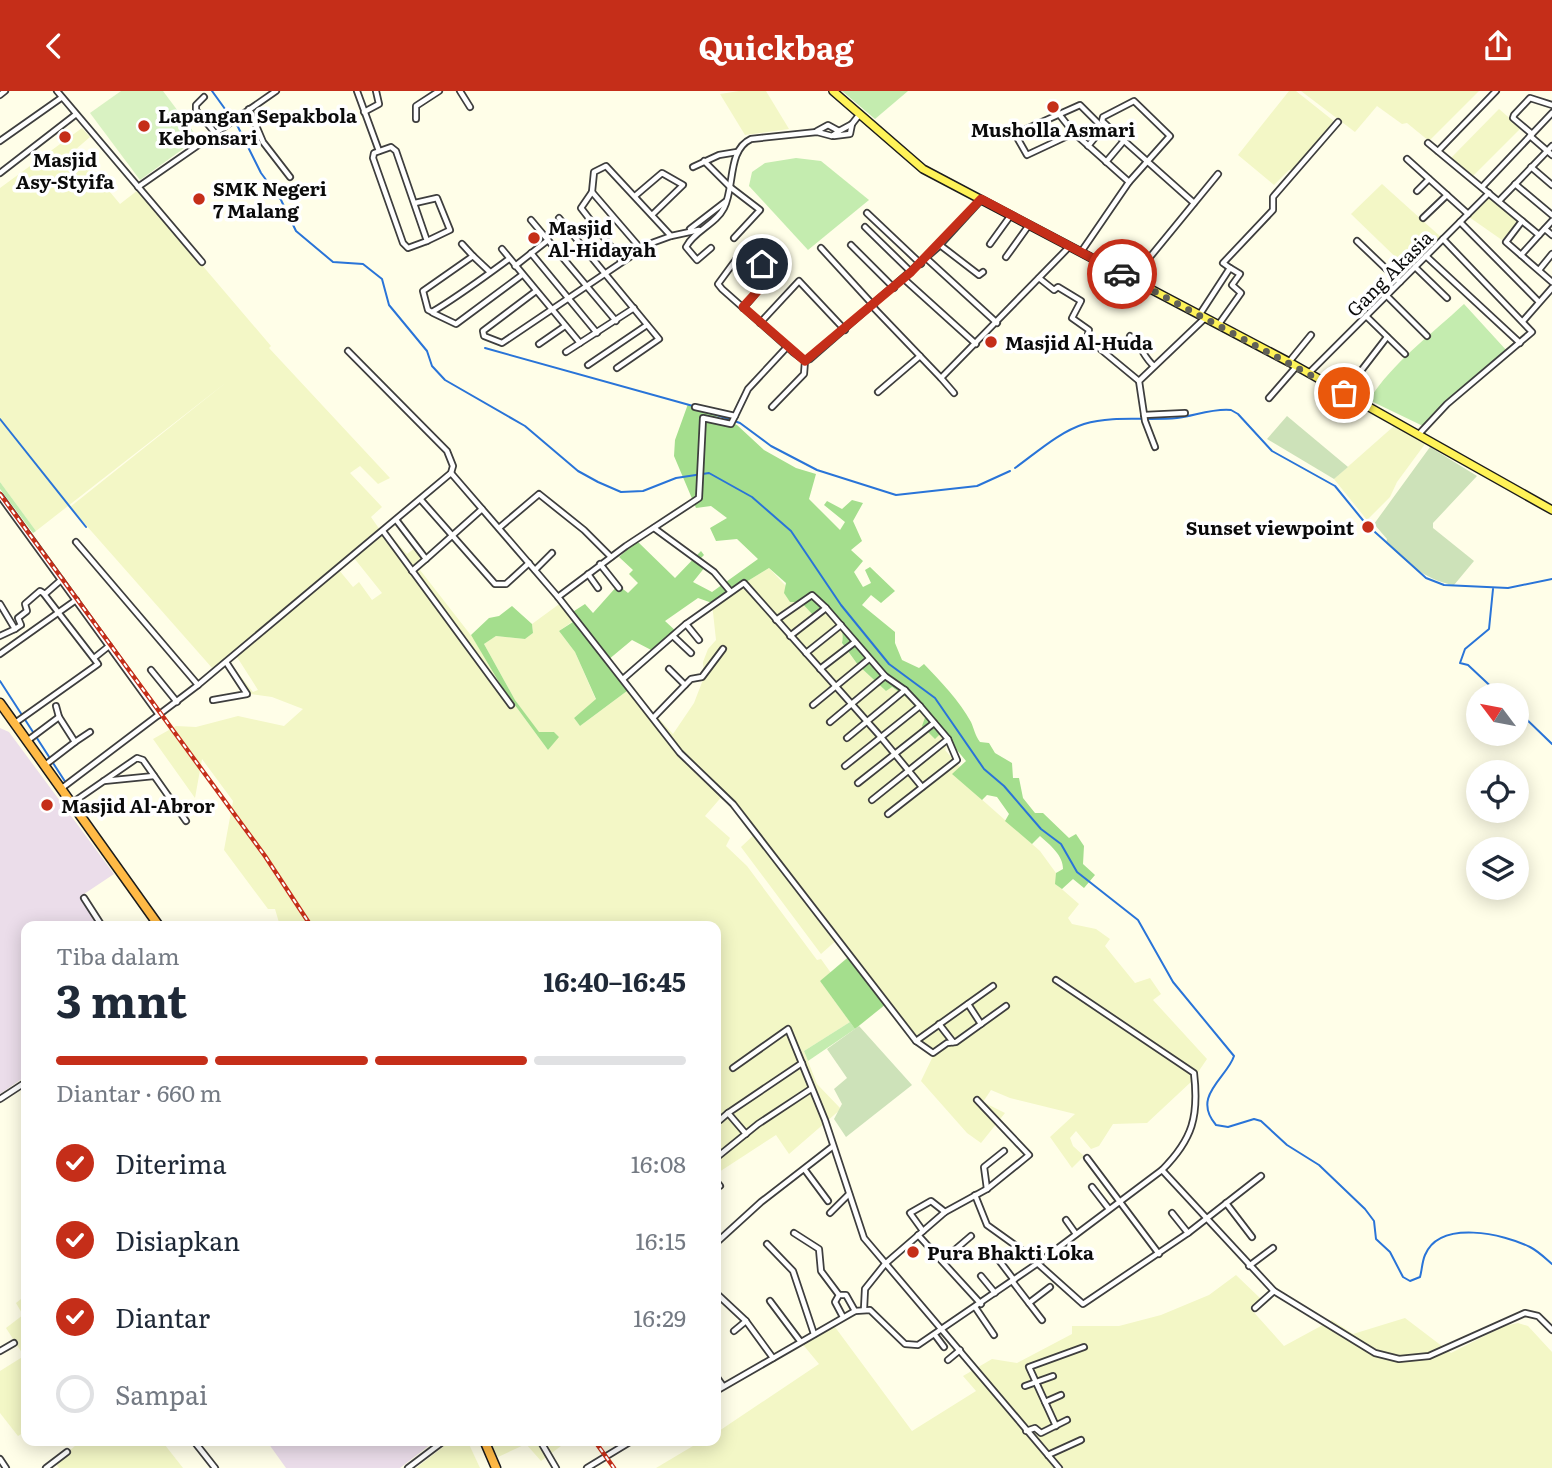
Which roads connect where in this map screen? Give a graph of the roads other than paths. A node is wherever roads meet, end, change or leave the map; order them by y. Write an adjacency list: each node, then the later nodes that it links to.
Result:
1 (5, 91): 10 (street)
2 (57, 91): 11 (street)
3 (275, 91): 15 (street)
4 (357, 91): 16 (street)
5 (376, 91): 16 (street)
6 (439, 91): 21 (street)
7 (460, 91): 14 (street)
8 (833, 91): 20 (main road)
9 (1496, 91): 36 (street)
10 (0, 95)
11 (61, 97): 19 (street); 30 (street)
12 (204, 97): 27 (street)
13 (1552, 105): 28 (street)
14 (470, 107)
15 (249, 110): 27 (street); 47 (street)
16 (364, 112): 35 (street)
17 (1058, 113): 26 (street); 26 (street); 33 (street)
18 (1552, 113): 28 (street)
19 (75, 115): 45 (street); 52 (street)
20 (859, 115): 23 (street); 60 (main road)
21 (416, 119)
22 (1338, 122): 113 (street)
23 (852, 124): 24 (street); 29 (street)
24 (839, 131): 25 (street); 29 (street)
25 (817, 132): 29 (street); 37 (street)
26 (1074, 133): 33 (street)
27 (216, 134): 52 (street)
28 (1531, 135): 38 (street); 54 (street)
29 (832, 136)
30 (0, 141)
31 (1122, 143): 42 (street)
32 (1428, 143): 36 (street)
33 (1088, 146): 42 (street)
34 (1552, 146): 38 (street)
35 (379, 151): 64 (street); 88 (street)
36 (1438, 151): 54 (street)
37 (737, 152): 40 (street); 53 (street)
38 (1550, 153): 44 (street)
39 (1407, 159): 48 (street)
40 (704, 161): 43 (street); 53 (street)
41 (1147, 161): 41 (street); 49 (street); 63 (street)
42 (1106, 162): 49 (street)
43 (693, 167)
44 (1531, 167): 50 (street); 51 (street)
45 (0, 173)
46 (1217, 174): 63 (street)
47 (290, 177)
48 (1430, 179): 55 (street); 58 (street)
49 (1129, 183): 99 (street)
50 (1515, 184): 61 (street); 69 (street)
51 (1552, 185)
52 (138, 187): 109 (street)
53 (730, 187): 62 (street); 85 (street)
54 (1482, 187): 57 (street)
55 (1417, 191)
56 (592, 192): 59 (street); 98 (street); 108 (street)
57 (1489, 193): 61 (street); 66 (street, Gang Akasia)
58 (1447, 195): 66 (street); 71 (street)
59 (635, 196): 67 (street); 67 (street)
60 (981, 199): 68 (main road); 93 (street)
61 (1499, 201): 73 (street)
62 (725, 202): 76 (street); 81 (street)
63 (1194, 203): 122 (street)
64 (415, 204): 88 (street); 88 (street)
65 (867, 213): 110 (street)
66 (1468, 214): 75 (street, Gang Akasia)
67 (652, 215): 84 (street)
68 (1011, 215): 77 (main road); 91 (street)
69 (1552, 215)
70 (559, 218): 116 (street)
71 (1423, 218)
72 (531, 220): 87 (street)
73 (1522, 221): 82 (street); 102 (street)
74 (1552, 221): 79 (street)
75 (1460, 222): 86 (street, Gang Akasia); 132 (street)
76 (696, 224): 80 (street); 81 (street)
77 (1029, 225): 94 (main road); 105 (street)
78 (865, 227): 117 (street)
79 (1545, 229): 82 (street); 83 (street)
80 (689, 230): 81 (street); 84 (street)
81 (699, 230): 95 (street)
82 (1539, 235): 102 (street)
83 (1552, 235)
84 (671, 236): 98 (street)
85 (734, 238)
86 (1443, 239): 104 (street, Gang Akasia); 141 (street)
87 (548, 240): 100 (street); 125 (street)
88 (427, 241)
89 (1357, 241): 123 (street)
90 (461, 244): 103 (street)
91 (990, 244)
92 (850, 245): 126 (street)
93 (940, 245): 106 (street); 118 (street)
94 (1069, 246): 99 (main road); 120 (street)
95 (711, 248)
96 (821, 248): 133 (street)
97 (502, 249): 107 (street)
98 (642, 249): 108 (street)
99 (1080, 252): 122 (main road)
100 (531, 253): 111 (street); 130 (street)
101 (1552, 254): 114 (street)
102 (1521, 255): 114 (street)
103 (473, 256): 115 (street); 137 (street)
104 (1426, 256): 112 (street, Gang Akasia); 154 (street)
105 (1006, 257)
106 (926, 258): 110 (street); 143 (street)
107 (509, 259): 111 (street); 115 (street)
108 (622, 261): 116 (street)
109 (202, 262)
110 (920, 264): 117 (street)
111 (515, 266): 119 (street)
112 (1415, 267): 123 (street, Gang Akasia); 131 (street)
113 (1230, 268): 138 (street); 144 (street)
114 (1538, 270): 124 (street)
115 (491, 272): 137 (street)
116 (604, 272): 125 (street); 136 (street)
117 (911, 272): 121 (street)
118 (983, 272)
119 (522, 275): 128 (street); 137 (street)
120 (1039, 278): 143 (street); 170 (street)
121 (904, 279): 126 (street); 156 (street)
122 (1132, 279): 138 (main road)
123 (1400, 282): 129 (street, Gang Akasia)
124 (1552, 282)
125 (587, 285): 130 (street); 140 (street)
126 (894, 288): 133 (street)
127 (1552, 288): 132 (street)
128 (536, 291): 135 (street); 135 (street)
129 (1387, 295): 139 (street, Gang Akasia); 151 (street)
130 (569, 296): 135 (street); 148 (street)
131 (1447, 298)
132 (1539, 302): 141 (street)
133 (873, 306): 147 (street); 161 (street)
134 (743, 307): 134 (street); 142 (street)
135 (551, 309): 146 (street)
136 (634, 309): 140 (street); 145 (street)
137 (432, 312)
138 (1203, 315): 144 (main road); 165 (street)
139 (1366, 316): 152 (street); 168 (street, Gang Akasia)
140 (616, 321): 148 (street)
141 (1523, 321): 154 (street)
142 (760, 323): 147 (street); 157 (street)
143 (998, 323): 156 (street)
144 (1219, 324): 163 (main road)
145 (647, 325): 164 (street); 167 (street)
146 (565, 326): 153 (street); 155 (street)
147 (845, 330): 162 (street)
148 (597, 333): 153 (street)
149 (1311, 335): 163 (street)
150 (1130, 336): 165 (street)
151 (1427, 336)
152 (1387, 337): 160 (street); 173 (street)
153 (580, 343): 159 (street)
154 (1520, 343): 180 (street)
155 (538, 344)
156 (976, 344): 169 (street)
157 (787, 347): 162 (street); 179 (street)
158 (348, 351): 182 (street)
159 (566, 352)
160 (1405, 354)
161 (920, 356): 169 (street); 171 (street)
162 (805, 361): 176 (street)
163 (1289, 362): 166 (main road)
164 (588, 365)
165 (1154, 366): 170 (street)
166 (1297, 366): 168 (main road); 174 (street)
167 (617, 368)
168 (1309, 373): 173 (main road)
169 (941, 378): 172 (street)
170 (1139, 381): 178 (street)
171 (878, 392)
172 (954, 393)
173 (1344, 393): 180 (main road)
174 (1269, 398)
175 (695, 407): 179 (street)
176 (772, 407)
177 (1185, 413): 178 (street)
178 (1144, 417): 181 (street)
179 (733, 420): 189 (street)
180 (1419, 434): 186 (main road)
181 (1156, 447)
182 (451, 474): 184 (street); 185 (street)
183 (0, 496): 201 (street)
184 (421, 500): 187 (street); 191 (street)
185 (482, 509): 188 (street); 191 (street)
186 (1552, 510)
187 (397, 521): 190 (street); 195 (street)
188 (499, 528): 194 (street); 196 (street)
189 (654, 528): 194 (street); 204 (street)
190 (383, 531): 199 (street); 227 (street)
191 (452, 535): 195 (street); 196 (street)
192 (76, 542): 233 (street)
193 (552, 553): 198 (street)
194 (611, 557): 197 (street)
195 (426, 559): 199 (street)
196 (529, 563): 198 (street)
197 (600, 564): 200 (street); 203 (street)
198 (535, 570): 206 (street)
199 (412, 571): 241 (street)
200 (588, 574): 202 (street); 206 (street)
201 (61, 580): 205 (street); 207 (street)
202 (598, 588)
203 (619, 588)
204 (730, 591): 211 (street); 212 (street)
205 (44, 594): 210 (street); 214 (street)
206 (558, 597): 232 (street)
207 (76, 600): 210 (street); 220 (street)
208 (0, 604): 214 (street)
209 (826, 608): 211 (street); 213 (street); 217 (street)
210 (60, 612): 224 (street); 225 (street)
211 (776, 620): 217 (street)
212 (686, 624): 216 (street); 218 (street)
213 (841, 625): 219 (street); 223 (street)
214 (15, 629): 215 (street)
215 (0, 636)
216 (673, 636): 222 (street); 232 (street)
217 (790, 636): 223 (street)
218 (699, 640)
219 (855, 642): 226 (street); 229 (street)
220 (109, 646): 225 (street); 245 (street)
221 (723, 649): 234 (street)
222 (691, 653)
223 (806, 653): 229 (street)
224 (0, 654)
225 (94, 657): 248 (street)
226 (869, 659): 231 (street); 235 (street)
227 (226, 662): 233 (street); 237 (street)
228 (669, 669): 234 (street)
229 (821, 669): 235 (street)
230 (151, 670): 238 (street)
231 (885, 676): 236 (street); 239 (street)
232 (623, 679): 247 (street)
233 (198, 685): 238 (street)
234 (685, 685): 247 (street)
235 (836, 686): 239 (street); 242 (street)
236 (905, 690): 244 (street); 249 (street)
237 (213, 700)
238 (177, 702): 245 (street)
239 (851, 702): 249 (street); 250 (street)
240 (0, 703): 248 (highway)
241 (512, 705)
242 (813, 705)
243 (56, 706): 246 (street)
244 (920, 706): 251 (street); 253 (street)
245 (159, 715): 266 (street)
246 (59, 717): 254 (street); 257 (street)
247 (654, 717): 280 (street)
248 (21, 719): 254 (highway)
249 (866, 719): 253 (street); 255 (street)
250 (830, 722)
251 (934, 723): 256 (street); 258 (street)
252 (90, 732): 257 (street)
253 (880, 736): 258 (street); 260 (street)
254 (30, 738): 259 (highway)
255 (847, 739)
256 (948, 739): 261 (street); 265 (street)
257 (75, 742): 259 (street)
258 (894, 754): 261 (street); 264 (street)
259 (47, 762): 266 (highway)
260 (845, 766)
261 (908, 771): 265 (street); 267 (street)
262 (154, 776): 263 (street); 263 (street); 270 (street)
263 (103, 781): 268 (street)
264 (858, 783)
265 (922, 787): 269 (street)
266 (61, 789): 268 (highway)
267 (872, 800)
268 (72, 803): 273 (highway)
269 (888, 814)
270 (186, 821)
271 (84, 898): 272 (street)
272 (99, 921)
273 (155, 921)
274 (1055, 980): 296 (street)
275 (993, 986): 276 (street)
276 (968, 1004): 278 (street); 279 (street)
277 (1006, 1006): 279 (street)
278 (939, 1024): 280 (street); 281 (street)
279 (981, 1024): 281 (street)
280 (916, 1041): 281 (street)
281 (953, 1043)
282 (802, 1063): 283 (street); 285 (street); 288 (street)
283 (733, 1068)
284 (21, 1085): 286 (street)
285 (811, 1089): 290 (street); 291 (street)
286 (0, 1099)
287 (977, 1100): 299 (street)
288 (729, 1113): 289 (street); 290 (street)
289 (721, 1119)
290 (746, 1133): 293 (street)
291 (832, 1147): 295 (street); 300 (street)
292 (1004, 1151): 299 (street)
293 (721, 1154)
294 (1087, 1158): 303 (street)
295 (804, 1170): 302 (street); 317 (street)
296 (1163, 1170): 303 (street); 310 (street)
297 (1261, 1176): 304 (street)
298 (1091, 1187): 305 (street)
299 (985, 1190): 301 (street)
300 (849, 1194): 307 (street); 324 (street)
301 (975, 1195): 306 (street); 323 (street)
302 (828, 1201)
303 (1119, 1202): 305 (street); 320 (street)
304 (1226, 1203): 310 (street); 316 (street)
305 (1109, 1209): 314 (street)
306 (944, 1212): 312 (street); 312 (street)
307 (830, 1213)
308 (1172, 1213): 313 (street)
309 (1066, 1220): 314 (street)
310 (1207, 1220): 313 (street); 325 (street)
311 (794, 1233): 331 (street)
312 (920, 1233): 322 (street); 324 (street)
313 (1188, 1233): 320 (street)
314 (1076, 1234): 323 (street)
315 (971, 1236): 322 (street)
316 (1252, 1237)
317 (721, 1239)
318 (767, 1244): 345 (street)
319 (1273, 1248): 325 (street)
320 (1159, 1254): 323 (street)
321 (998, 1259): 327 (street)
322 (943, 1260): 335 (street)
323 (1038, 1263): 327 (street)
324 (885, 1264): 337 (street); 342 (street)
325 (1249, 1266): 329 (street)
326 (981, 1276): 330 (street)
327 (1013, 1280): 330 (street); 334 (street)
328 (1050, 1287): 334 (street)
329 (1273, 1291): 336 (street); 343 (street)
330 (995, 1293): 335 (street)
331 (839, 1295): 338 (street); 339 (street)
332 (721, 1298): 341 (street)
333 (770, 1301): 348 (street)
334 (1029, 1303): 340 (street)
335 (978, 1305): 342 (street); 347 (street)
336 (1255, 1308)
337 (864, 1309): 338 (street); 346 (street)
338 (855, 1311): 339 (street)
339 (843, 1317): 345 (street)
340 (1042, 1320)
341 (746, 1321): 344 (street); 354 (street)
342 (942, 1330): 346 (street); 352 (street)
343 (1552, 1330)
344 (734, 1331)
345 (814, 1334): 348 (street)
346 (935, 1335): 350 (street)
347 (994, 1335)
348 (800, 1341): 354 (street)
349 (14, 1343): 353 (street)
350 (944, 1347)
351 (1084, 1347): 357 (street)
352 (960, 1350): 355 (street); 365 (street)
353 (0, 1351)
354 (773, 1358): 359 (street)
355 (948, 1360)
356 (1053, 1376): 357 (street)
357 (1035, 1382): 360 (street); 362 (street)
358 (721, 1383): 359 (street)
359 (723, 1386)
360 (1025, 1386)
361 (1061, 1395): 362 (street)
362 (1045, 1402): 364 (street)
363 (1067, 1420): 364 (street)
364 (1056, 1426): 365 (street)
365 (1027, 1431): 373 (street)
366 (1081, 1440): 373 (street)
367 (198, 1446): 377 (street)
368 (437, 1446): 378 (street)
369 (487, 1446): 379 (highway)
370 (542, 1446): 380 (street)
371 (621, 1446): 381 (street)
372 (67, 1452): 376 (street)
373 (1048, 1455): 382 (street)
374 (0, 1459): 375 (street)
375 (6, 1468)
376 (46, 1468)
377 (215, 1468)
378 (408, 1468)
379 (496, 1468)
380 (556, 1468)
381 (587, 1468)
382 (1059, 1468)

